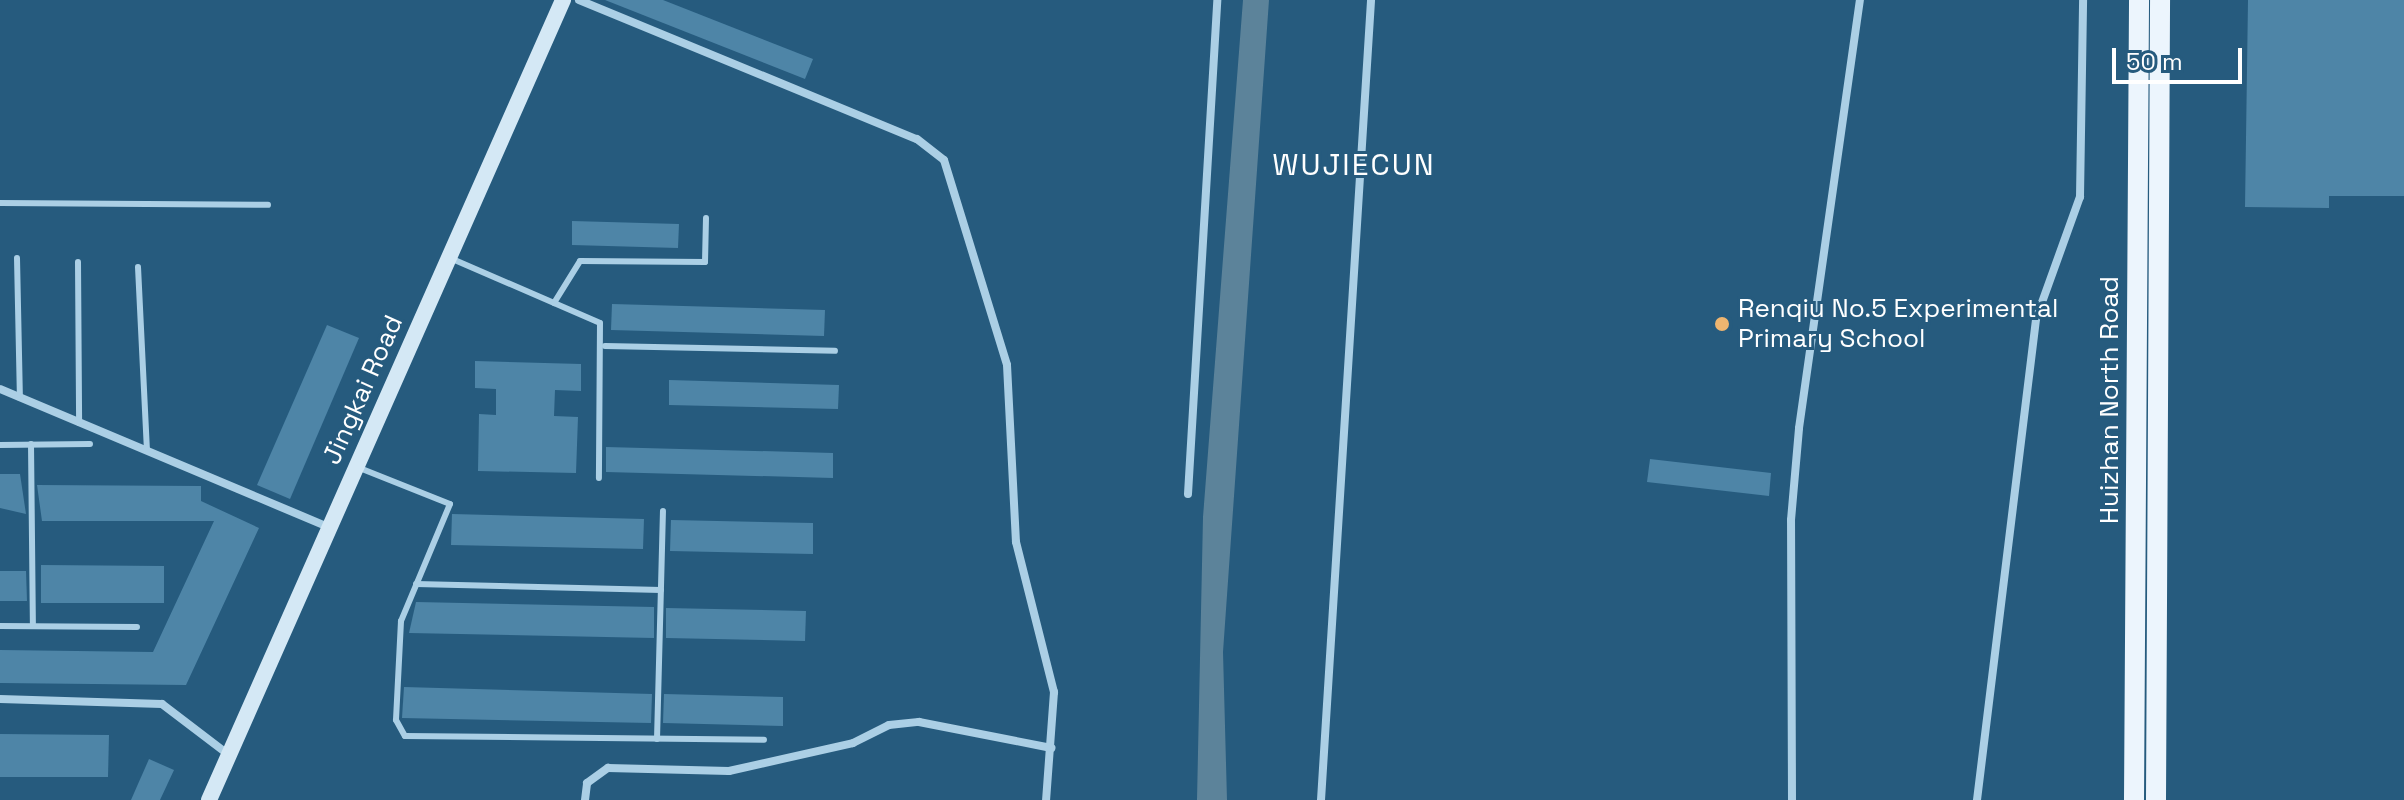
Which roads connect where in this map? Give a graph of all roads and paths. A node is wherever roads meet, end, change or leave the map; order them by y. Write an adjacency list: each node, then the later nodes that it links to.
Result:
1 (1217, 0): 27 (street)
2 (1371, 0): 43 (street)
3 (1860, 0): 44 (street)
4 (2083, 0): 45 (street)
5 (2139, 0): 46 (main road, Huizhan North Road)
6 (2160, 0): 47 (main road, Huizhan North Road)
7 (565, 1): 11 (main road, Jingkai Road); 38 (street)
8 (0, 203): 9 (lane)
9 (268, 205)
10 (706, 218): 15 (lane)
11 (447, 257): 15 (lane); 25 (main road, Jingkai Road)
12 (17, 258): 19 (lane)
13 (78, 262): 20 (lane)
14 (138, 267): 24 (lane)
15 (554, 303): 16 (lane)
16 (605, 346): 17 (lane); 26 (lane)
17 (835, 351)
18 (0, 389): 19 (street)
19 (20, 398): 20 (street)
20 (79, 423): 24 (street)
21 (31, 444): 22 (lane); 23 (lane); 33 (lane)
22 (90, 444)
23 (0, 445)
24 (147, 451): 29 (street)
25 (356, 466): 29 (main road, Jingkai Road); 30 (lane)
26 (599, 478)
27 (1188, 494)
28 (663, 511): 31 (lane)
29 (329, 527): 39 (main road, Jingkai Road)
30 (416, 584): 31 (lane); 36 (lane)
31 (661, 590): 36 (lane)
32 (0, 626): 33 (lane)
33 (33, 626): 34 (lane)
34 (137, 627)
35 (0, 699): 39 (street)
36 (657, 739): 37 (lane)
37 (764, 740)
38 (1051, 748): 41 (street); 42 (street)
39 (229, 755): 40 (main road, Jingkai Road)
40 (209, 800)
41 (585, 800)
42 (1046, 800)
43 (1321, 800)
44 (1792, 800)
45 (1977, 800)
46 (2134, 800)
47 (2156, 800)

